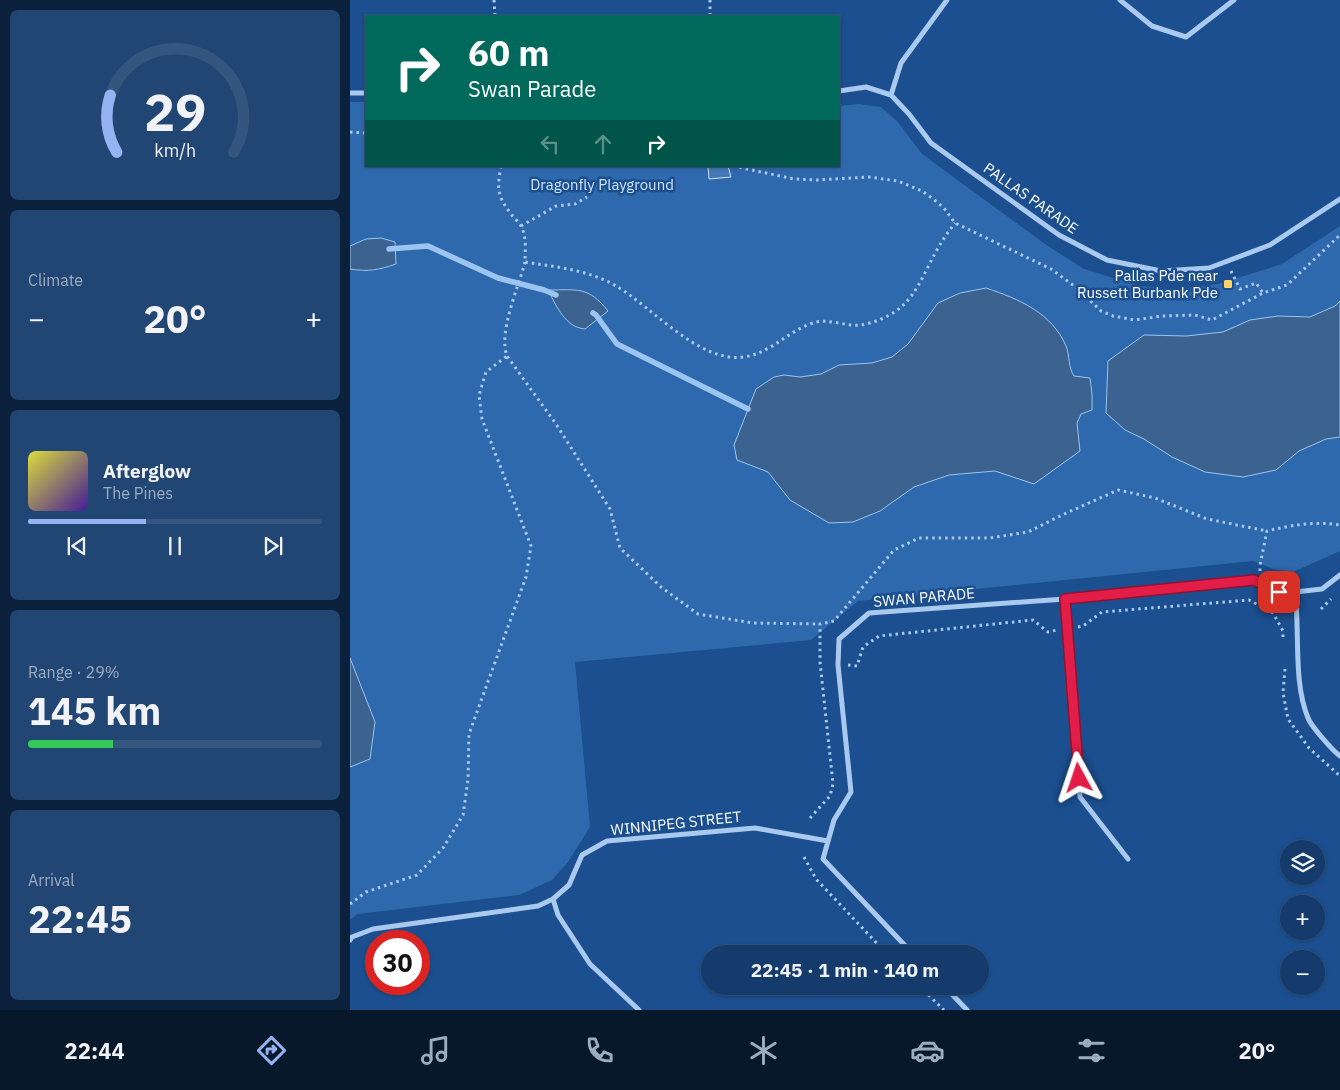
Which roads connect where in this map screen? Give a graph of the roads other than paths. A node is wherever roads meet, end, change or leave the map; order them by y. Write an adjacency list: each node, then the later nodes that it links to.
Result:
1 (947, 0): 7 (street)
2 (1120, 0): 3 (street)
3 (1234, 0)
4 (840, 91): 7 (street, PALLAS PARADE)
5 (350, 93): 6 (street)
6 (365, 93)
7 (891, 95): 8 (street, PALLAS PARADE)
8 (1340, 199)
9 (1340, 575): 10 (street, SWAN PARADE)
10 (1296, 592): 11 (street, SWAN PARADE); 12 (street)
11 (1065, 599): 13 (street, SWAN PARADE); 14 (street)
12 (1340, 756)
13 (828, 841): 15 (street, WINNIPEG STREET); 17 (street, SWAN PARADE)
14 (1128, 859)
15 (553, 899): 16 (street, WINNIPEG STREET); 19 (street)
16 (350, 940)
17 (904, 945)
18 (953, 995): 20 (street)
19 (639, 1010)
20 (967, 1010)

